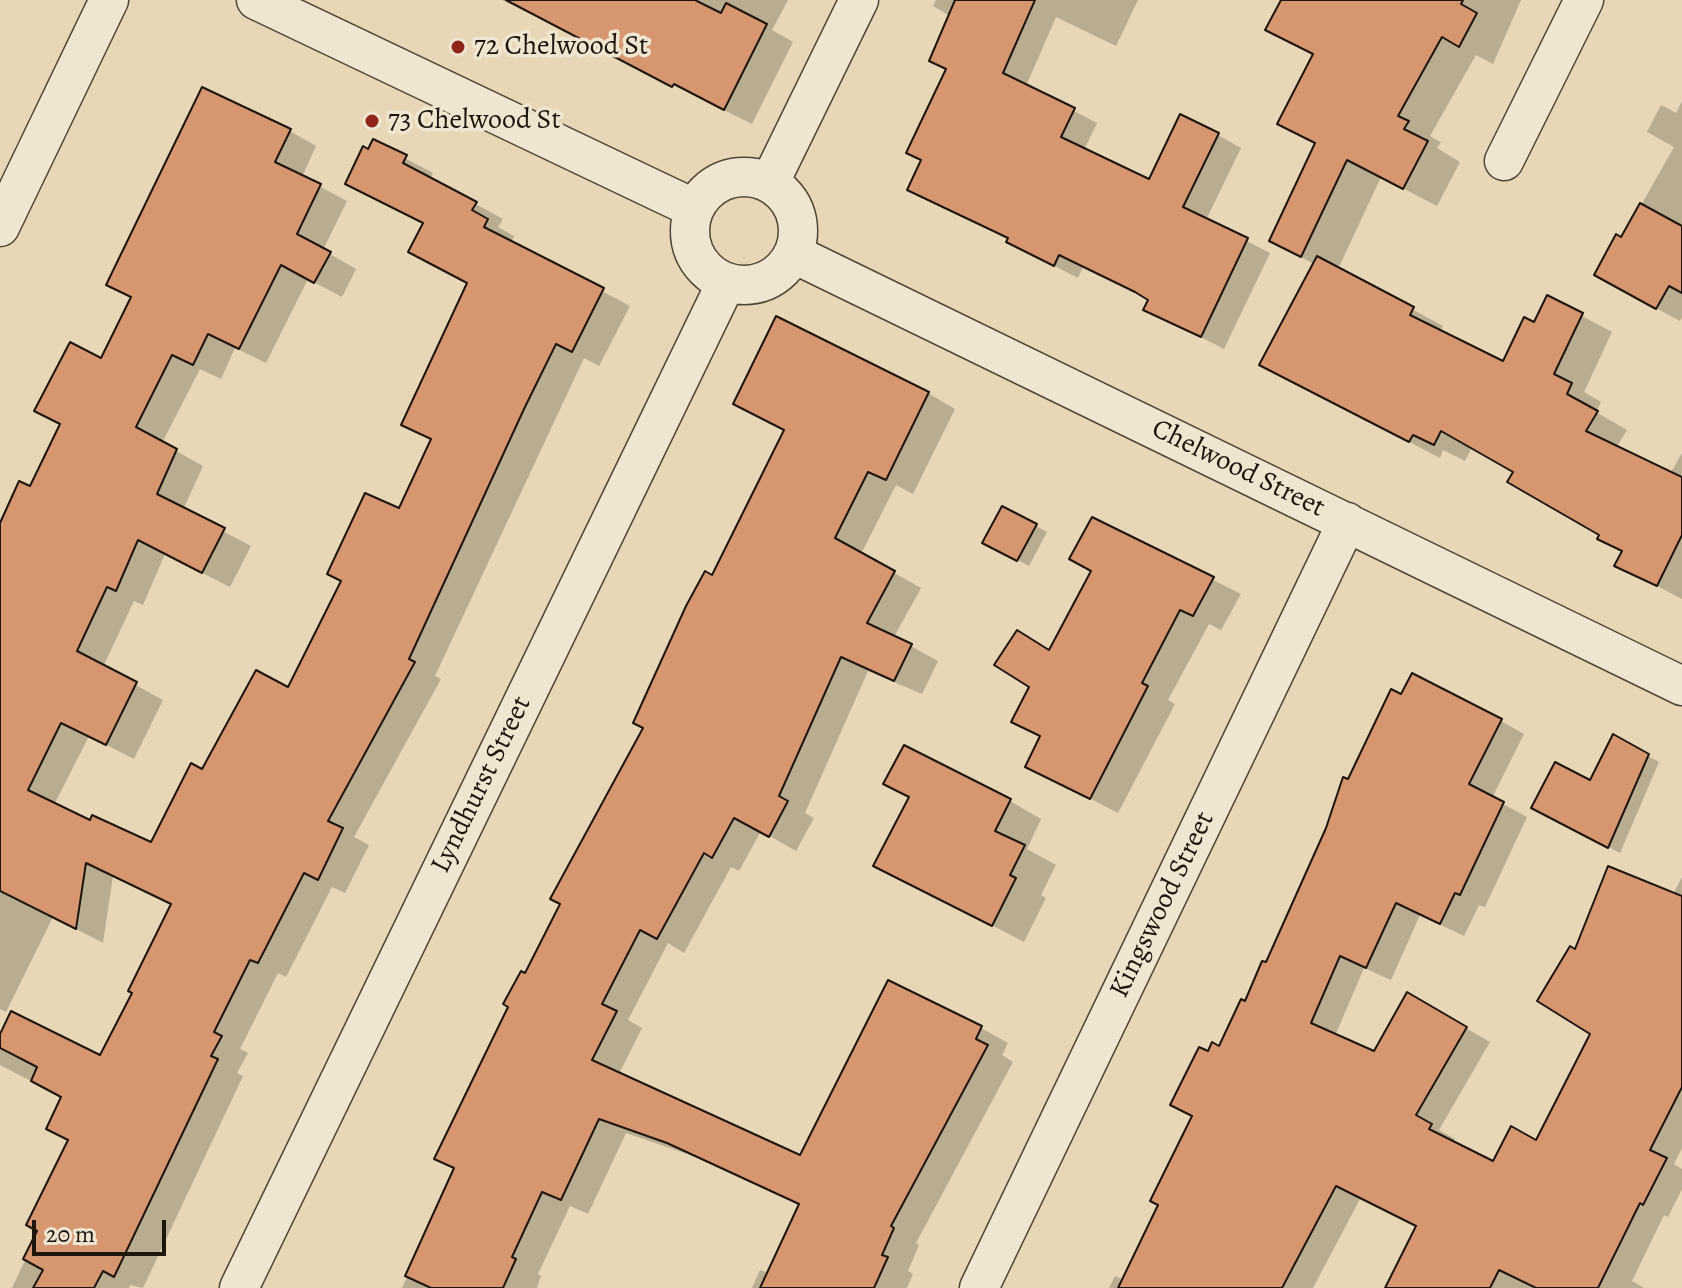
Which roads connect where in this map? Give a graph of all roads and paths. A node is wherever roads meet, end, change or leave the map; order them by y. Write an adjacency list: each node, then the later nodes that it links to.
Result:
1 (109, 0): 8 (street)
2 (256, 0): 7 (street)
3 (859, 0): 6 (street)
4 (1584, 0): 5 (street)
5 (1504, 161)
6 (770, 182): 7 (street); 9 (street)
7 (693, 208): 10 (street)
8 (0, 227)
9 (794, 254): 10 (street); 11 (street, Chelwood Street)
10 (726, 283): 13 (street, Lyndhurst Street)
11 (1347, 522): 12 (street, Chelwood Street); 14 (street, Kingswood Street)
12 (1682, 686)
13 (239, 1288)
14 (979, 1288)

